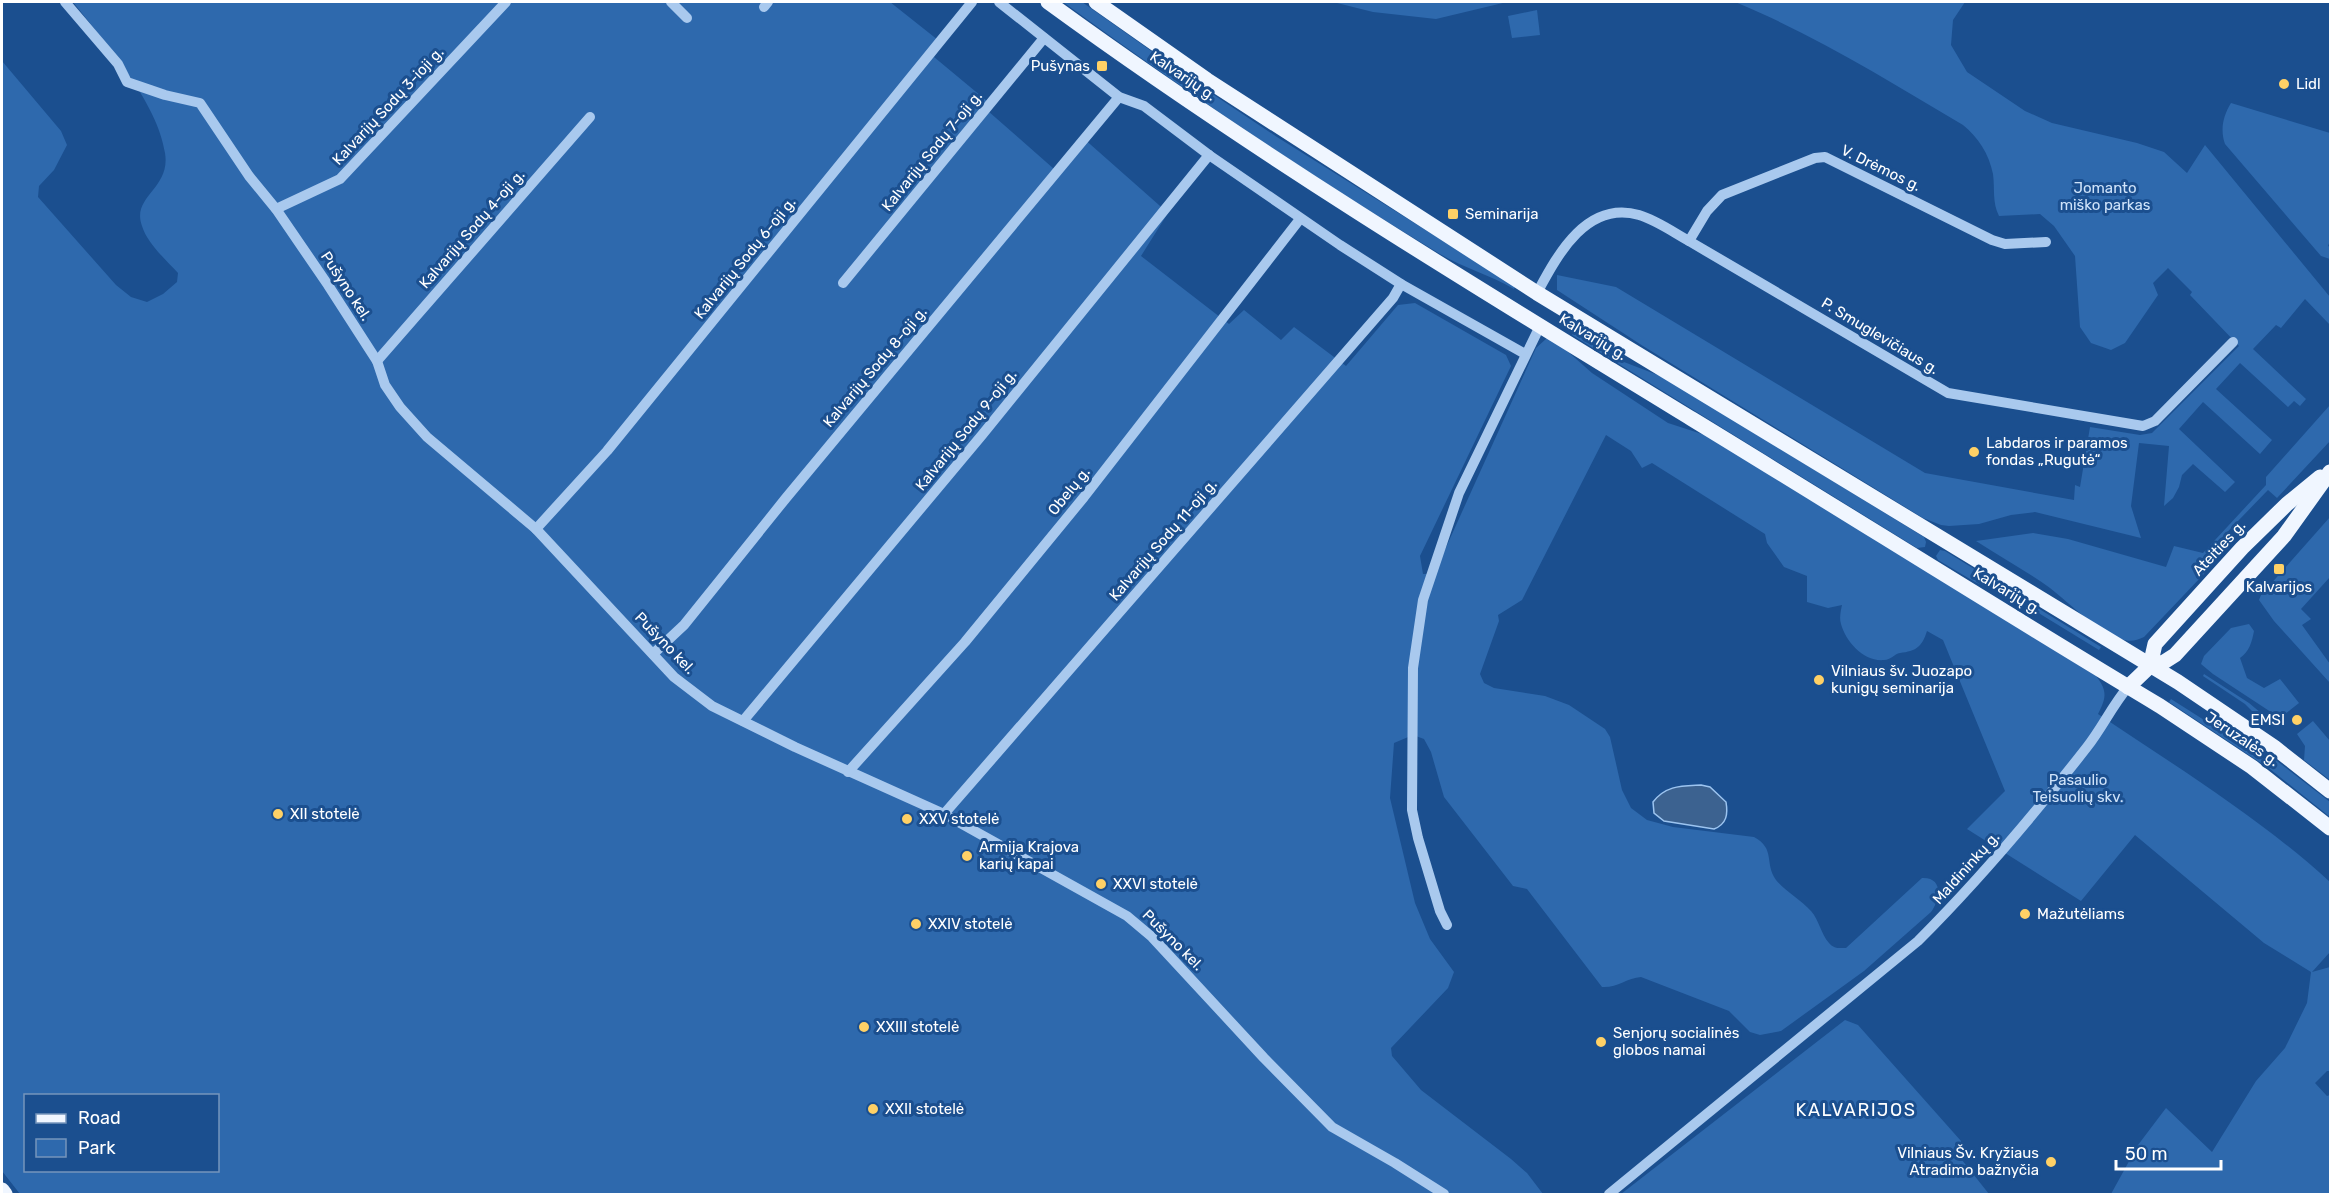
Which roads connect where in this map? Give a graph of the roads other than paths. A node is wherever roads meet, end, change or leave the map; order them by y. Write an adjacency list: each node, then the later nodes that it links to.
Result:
1 (65, 2): 13 (street, Pušyno kel.)
2 (506, 2): 13 (street, Kalvarijų Sodų 3-ioji g.)
3 (671, 2): 8 (street)
4 (972, 2): 26 (street, Kalvarijų Sodų 6-oji g.)
5 (999, 2): 9 (street)
6 (1048, 2): 20 (main road, Kalvarijų g.)
7 (1096, 2): 19 (main road, Kalvarijų g.)
8 (687, 18)
9 (1044, 38): 10 (street); 17 (street, Kalvarijų Sodų 7-oji g.)
10 (1119, 97): 12 (street); 27 (street, Kalvarijų Sodų 8-oji g.)
11 (590, 117): 24 (street, Kalvarijų Sodų 4-oji g.)
12 (1209, 155): 14 (street); 30 (street, Kalvarijų Sodų 9-oji g.)
13 (276, 209): 24 (street, Pušyno kel.)
14 (1300, 219): 18 (street); 31 (street, Obelų g.)
15 (1689, 241): 16 (street, V. Drėmos g.); 19 (street, P. Smuglevičiaus g.); 22 (street, P. Smuglevičiaus g.)
16 (2046, 242)
17 (843, 283)
18 (1401, 284): 23 (street); 33 (street, Kalvarijų Sodų 11-oji g.)
19 (1537, 293): 20 (main road); 28 (main road, Kalvarijų g.)
20 (1524, 316): 21 (main road, Kalvarijų g.)
21 (1540, 326): 23 (street); 29 (main road, Kalvarijų g.)
22 (2233, 342)
23 (1525, 354): 35 (street)
24 (377, 361): 26 (street, Pušyno kel.)
25 (2331, 470): 28 (main road, Ateities g.); 28 (main road, Ateities g.)
26 (536, 529): 27 (street, Pušyno kel.)
27 (653, 654): 30 (street, Pušyno kel.)
28 (2150, 666): 29 (main road, Ateities g.); 32 (main road, Jeruzalės g.)
29 (2128, 687): 34 (main road, Jeruzalės g.); 39 (street, Maldininkų g.)
30 (744, 721): 31 (street, Pušyno kel.)
31 (848, 772): 33 (street, Pušyno kel.)
32 (2331, 791)
33 (944, 814): 38 (street, Pušyno kel.)
34 (2331, 828)
35 (1447, 925)
36 (2, 1190): 37 (main road)
37 (5, 1194)
38 (1444, 1194)
39 (1609, 1194)

